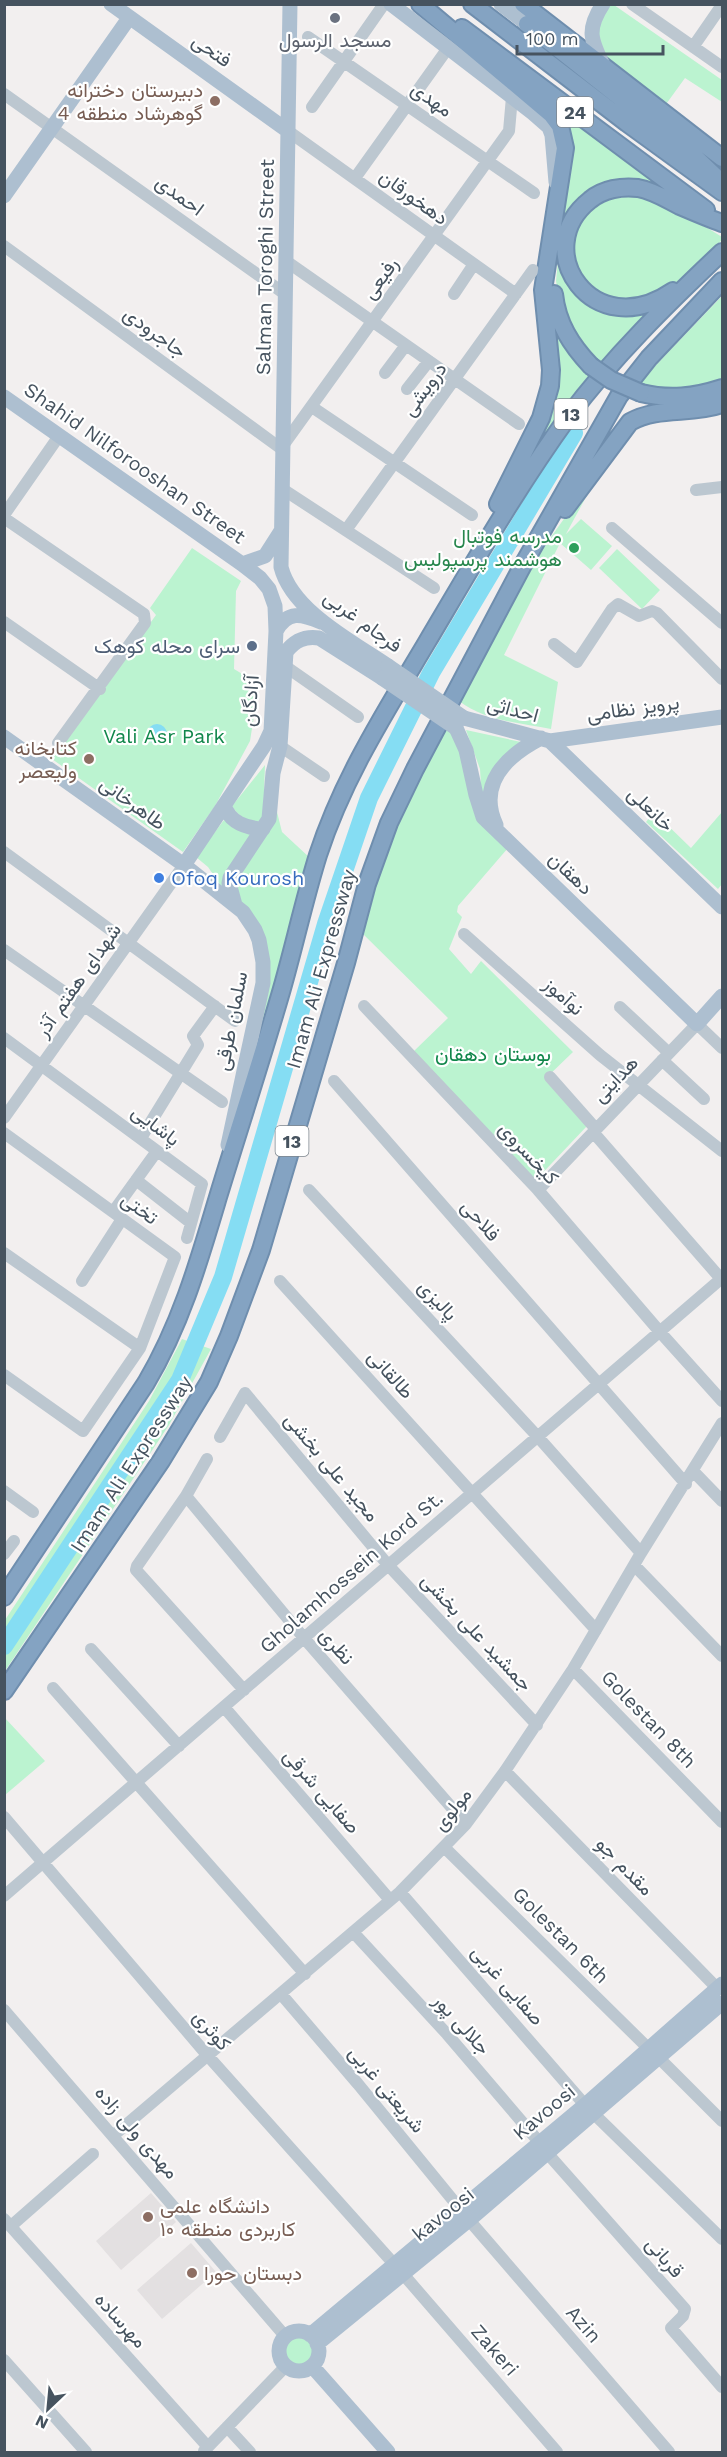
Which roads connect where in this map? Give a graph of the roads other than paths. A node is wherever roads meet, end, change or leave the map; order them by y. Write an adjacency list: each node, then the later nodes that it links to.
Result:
1 (111, 4): 13 (main road, فتحی)
2 (291, 4): 27 (main road, Salman Toroghi Street)
3 (384, 4): 18 (street)
4 (391, 4): 17 (main road)
5 (420, 4): 36 (highway)
6 (426, 4): 37 (highway, 24)
7 (472, 4): 33 (highway, 24)
8 (501, 4): 14 (main road)
9 (523, 4): 19 (highway)
10 (603, 4): 19 (main road)
11 (632, 4): 16 (street)
12 (723, 5): 16 (street)
13 (129, 18): 26 (main road); 27 (main road, فتحی)
14 (527, 24): 28 (highway)
15 (308, 37): 18 (street, مهدی)
16 (693, 46): 20 (street)
17 (448, 48): 23 (main road); 24 (street)
18 (343, 61): 24 (street, مهدی); 25 (street)
19 (603, 65): 21 (highway)
20 (723, 66)
21 (629, 87): 28 (highway); 29 (highway)
22 (4, 94): 26 (street, احمدی)
23 (512, 97): 30 (street, رفیعی); 36 (main road)
24 (407, 105): 30 (street, مهدی); 31 (street)
25 (312, 107)
26 (52, 127): 35 (main road); 47 (street, احمدی)
27 (288, 131): 31 (street, دهخورقان); 42 (main road, Salman Toroghi Street)
28 (694, 156): 32 (highway)
29 (723, 158)
30 (488, 162): 34 (street, مهدی); 38 (street, رفیعی)
31 (355, 178): 38 (street, دهخورقان)
32 (723, 184)
33 (723, 192)
34 (534, 194)
35 (4, 196)
36 (556, 208): 41 (highway)
37 (723, 223): 45 (highway)
38 (434, 236): 43 (street, دهخورقان); 50 (street, رفیعی)
39 (4, 246): 62 (street, جاجرودی)
40 (723, 252): 45 (highway, Imam Ali Expressway / 13)
41 (550, 260): 55 (highway, bridge); 74 (highway)
42 (286, 261): 47 (main road, Salman Toroghi Street); 50 (street)
43 (474, 264): 48 (street); 49 (street, دهخورقان)
44 (533, 270): 49 (street, درویشی)
45 (701, 272): 74 (highway, Imam Ali Expressway / 13)
46 (723, 281): 72 (highway, Imam Ali Expressway / 13)
47 (285, 294): 62 (main road, Salman Toroghi Street)
48 (454, 294)
49 (516, 294): 54 (street, درویشی)
50 (373, 322): 51 (street); 59 (street, رفیعی)
51 (406, 345): 52 (street); 53 (street)
52 (429, 361): 54 (street); 56 (street)
53 (385, 373)
54 (455, 379): 60 (street); 63 (street, درویشی)
55 (723, 388)
56 (407, 389)
57 (4, 397): 61 (main road, Shahid Nilforooshan Street)
58 (723, 404): 72 (highway)
59 (312, 406): 62 (street, رفیعی); 63 (street)
60 (519, 424)
61 (59, 435): 68 (street); 73 (main road, Shahid Nilforooshan Street)
62 (282, 449): 65 (main road, Salman Toroghi Street)
63 (394, 463): 67 (street); 70 (street, درویشی)
64 (723, 487): 66 (street)
65 (281, 488): 70 (street); 71 (main road, Salman Toroghi Street)
66 (696, 490)
67 (472, 515)
68 (4, 517): 84 (street)
69 (612, 528): 77 (street)
70 (346, 530): 75 (street)
71 (281, 531): 73 (main road); 78 (main road, فرجام غربی)
72 (524, 563): 166 (highway, Imam Ali Expressway / 13)
73 (242, 564): 79 (main road, آزادگان)
74 (466, 576): 129 (highway, Imam Ali Expressway / 13)
75 (434, 588)
76 (4, 622): 84 (street)
77 (723, 623)
78 (327, 625): 79 (main road); 82 (main road, فرجام غربی)
79 (276, 632): 93 (main road, آزادگان)
80 (554, 644): 83 (street)
81 (285, 666): 82 (main road, فرجام غربی); 85 (street); 91 (main road)
82 (385, 672): 87 (main road, فرجام غربی, bridge)
83 (723, 679)
84 (100, 689): 90 (street)
85 (358, 717)
86 (720, 721): 89 (main road, پرویز نظامی)
87 (460, 723): 89 (main road, احداثی); 95 (main road, دهقان)
88 (4, 737): 97 (main road, طاهرخانی)
89 (545, 739): 95 (main road); 99 (main road, خانعلی)
90 (58, 743)
91 (280, 746): 92 (street); 94 (main road)
92 (324, 776)
93 (224, 805): 94 (main road); 97 (main road, آزادگان)
94 (263, 829): 98 (main road)
95 (499, 833): 109 (main road, دهقان)
96 (4, 852): 101 (street)
97 (184, 865): 98 (main road, طاهرخانی); 101 (street, شهدای هفتم آذر)
98 (235, 905): 129 (main road, سلمان طرقی)
99 (723, 907)
100 (464, 934): 117 (street, نوآموز)
101 (129, 942): 104 (street); 106 (street, شهدای هفتم آذر)
102 (4, 950): 106 (street)
103 (723, 996): 109 (main road, هدایتی)
104 (215, 1006): 108 (street); 114 (street)
105 (364, 1006): 128 (street, کیخسروی)
106 (83, 1007): 113 (street, شهدای هفتم آذر); 114 (street)
107 (620, 1007): 112 (street)
108 (235, 1021)
109 (697, 1024): 111 (street); 112 (street, هدایتی)
110 (4, 1038): 113 (street, پاشایی)
111 (723, 1048)
112 (666, 1057): 117 (street, هدایتی); 118 (street)
113 (42, 1065): 120 (street, شهدای هفتم آذر); 123 (street, پاشایی)
114 (181, 1074): 119 (street); 123 (street)
115 (550, 1077): 121 (street)
116 (334, 1081): 140 (street, فلاحی)
117 (640, 1084): 121 (street, هدایتی); 125 (street, نوآموز)
118 (704, 1099)
119 (222, 1102)
120 (4, 1118)
121 (594, 1131): 128 (street, هدایتی); 134 (street)
122 (4, 1133): 130 (street, تختی)
123 (141, 1138): 124 (street, پاشایی)
124 (157, 1150): 126 (street); 131 (street, پاشایی)
125 (723, 1151)
126 (136, 1180): 130 (street); 131 (street)
127 (309, 1190): 144 (street, پالیزی)
128 (538, 1190): 137 (street, کیخسروی)
129 (219, 1195): 158 (highway, Imam Ali Expressway / 13)
130 (118, 1215): 135 (street); 138 (street, تختی)
131 (191, 1223): 132 (street, پاشایی)
132 (187, 1238)
133 (4, 1253): 138 (street)
134 (722, 1279): 137 (street, Gholamhossein Kord St.)
135 (82, 1281)
136 (280, 1281): 149 (street, طالقانی)
137 (660, 1332): 140 (street, Gholamhossein Kord St.); 141 (street, کیخسروی)
138 (140, 1348): 139 (street)
139 (4, 1376)
140 (599, 1384): 144 (street, Gholamhossein Kord St.); 147 (street, فلاحی)
141 (723, 1401)
142 (723, 1423): 146 (street, مولوی)
143 (220, 1437): 156 (street, مجید علی بخشی)
144 (538, 1437): 149 (street, Gholamhossein Kord St.); 154 (street, پالیزی)
145 (207, 1459): 150 (street)
146 (693, 1472): 147 (street, مولوی); 151 (street)
147 (686, 1484): 154 (street, مولوی)
148 (4, 1491): 152 (street)
149 (472, 1493): 156 (street, Gholamhossein Kord St.); 159 (street, طالقانی)
150 (186, 1496): 160 (street, نظری); 165 (street)
151 (723, 1501)
152 (33, 1512)
153 (14, 1541): 155 (street)
154 (641, 1552): 157 (street, مولوی)
155 (4, 1554)
156 (388, 1565): 160 (street, Gholamhossein Kord St.); 168 (street, جمشید علی بخشی)
157 (634, 1565): 159 (street, مولوی); 162 (street)
158 (4, 1597)
159 (596, 1630): 163 (street, مولوی)
160 (304, 1638): 165 (street, Gholamhossein Kord St.); 174 (street, نظری)
161 (91, 1649): 169 (street)
162 (723, 1656)
163 (573, 1669): 168 (street, مولوی); 173 (street, Golestan 8th)
164 (53, 1688): 171 (street)
165 (244, 1690): 167 (street, Gholamhossein Kord St.)
166 (4, 1691)
167 (224, 1707): 169 (street, Gholamhossein Kord St.); 179 (street, صفایی شرقی)
168 (537, 1725): 170 (street, مولوی)
169 (179, 1746): 171 (street, Gholamhossein Kord St.)
170 (505, 1772): 174 (street, مولوی); 182 (street, مقدم جو)
171 (136, 1783): 176 (street, Gholamhossein Kord St.); 181 (street)
172 (4, 1817): 176 (street, کوثری)
173 (723, 1822)
174 (466, 1824): 175 (street, مولوی)
175 (445, 1848): 177 (street, مولوی); 186 (street, Golestan 6th)
176 (44, 1862): 178 (street, Gholamhossein Kord St.); 187 (street, کوثری)
177 (400, 1892): 179 (street, مولوی); 188 (street, صفایی غربی)
178 (4, 1896)
179 (390, 1900): 180 (street, مولوی)
180 (353, 1932): 181 (street, مولوی); 191 (street, جلالی پور)
181 (305, 1974): 183 (street, مولوی)
182 (721, 1988): 186 (main road, Kavoosi)
183 (281, 1994): 187 (street, مولوی); 193 (street, شریعتی غربی)
184 (723, 2003): 186 (main road, Kavoosi)
185 (4, 2010): 190 (street, مهدی ولی زاده)
186 (655, 2054): 188 (main road, Kavoosi); 189 (street, Golestan 6th)
187 (208, 2056): 190 (street, مولوی); 196 (street, کوثری)
188 (590, 2110): 191 (main road, kavoosi); 195 (street, صفایی غربی)
189 (723, 2121)
190 (114, 2135): 197 (street, مهدی ولی زاده)
191 (544, 2148): 193 (main road, kavoosi); 202 (street, قربانی)
192 (93, 2154): 194 (street)
193 (465, 2215): 196 (main road, kavoosi); 209 (street, Azin)
194 (8, 2222): 204 (street, مهرساده)
195 (723, 2239)
196 (399, 2269): 198 (main road, kavoosi); 208 (street, Zakeri)
197 (285, 2336): 198 (main road); 200 (main road)
198 (314, 2340): 201 (main road)
199 (4, 2360): 205 (street)
200 (286, 2366): 201 (main road); 203 (street)
201 (312, 2366): 207 (main road)
202 (723, 2387)
203 (227, 2427): 204 (street); 206 (street)
204 (205, 2450)
205 (86, 2452)
206 (250, 2452)
207 (388, 2452)
208 (557, 2452)
209 (669, 2452)

